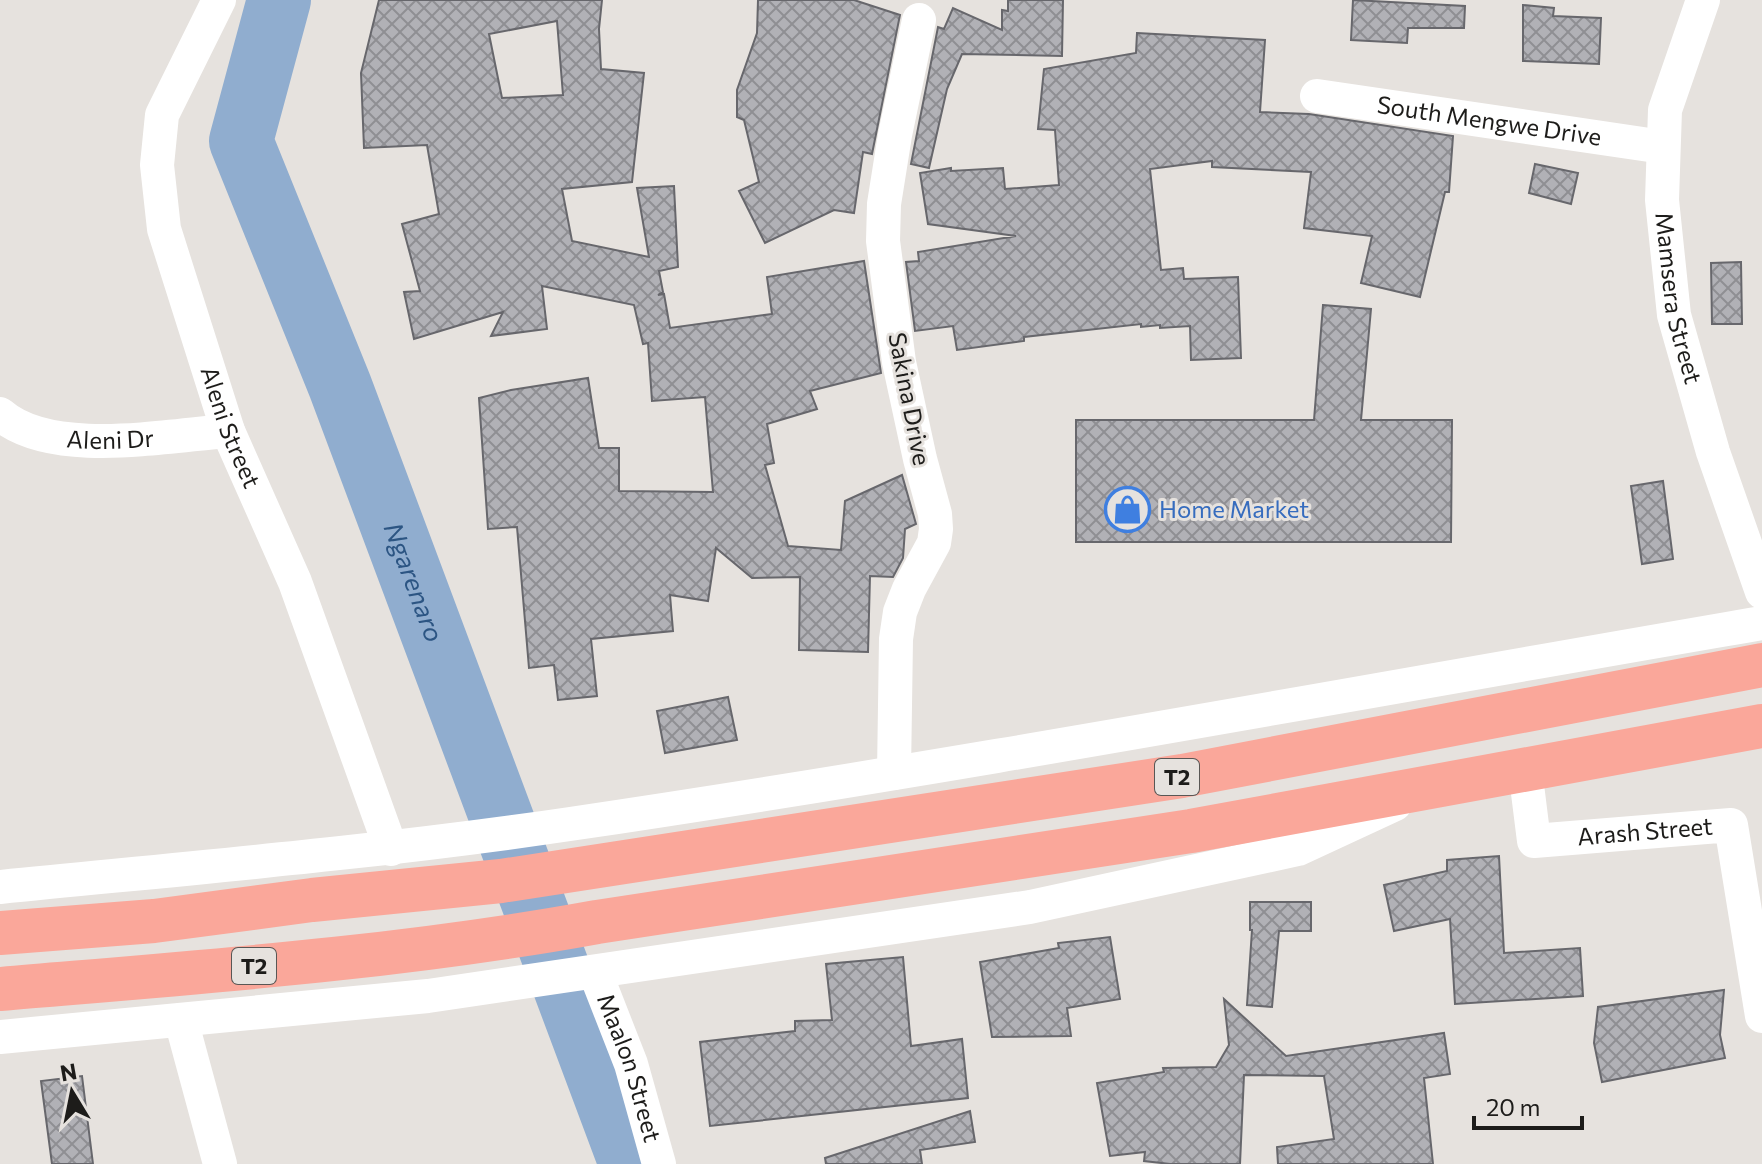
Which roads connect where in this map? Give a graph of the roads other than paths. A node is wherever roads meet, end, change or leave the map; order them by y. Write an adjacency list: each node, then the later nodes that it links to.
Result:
1 (219, 0): 7 (street, Aleni Street)
2 (1703, 0): 5 (street, Mamsera Street)
3 (919, 20): 13 (street, Sakina Drive)
4 (1317, 96): 5 (street, South Mengwe Drive)
5 (1663, 147): 8 (street, Mamsera Street)
6 (0, 414): 7 (street, Aleni Dr)
7 (228, 431): 15 (street, Aleni Street)
8 (1762, 592)
9 (1762, 623): 13 (street)
10 (1762, 665): 17 (highway, T2)
11 (1762, 726): 12 (highway, T2)
12 (1525, 769): 14 (highway, T2); 20 (street, Arash Street)
13 (894, 773): 15 (street)
14 (1434, 786): 18 (street); 19 (highway, T2)
15 (391, 849): 16 (street)
16 (0, 887)
17 (0, 933)
18 (595, 972): 21 (street); 24 (street, Maalon Street)
19 (0, 989)
20 (1762, 1016)
21 (181, 1020): 22 (street); 23 (street)
22 (0, 1037)
23 (220, 1164)
24 (659, 1164)

